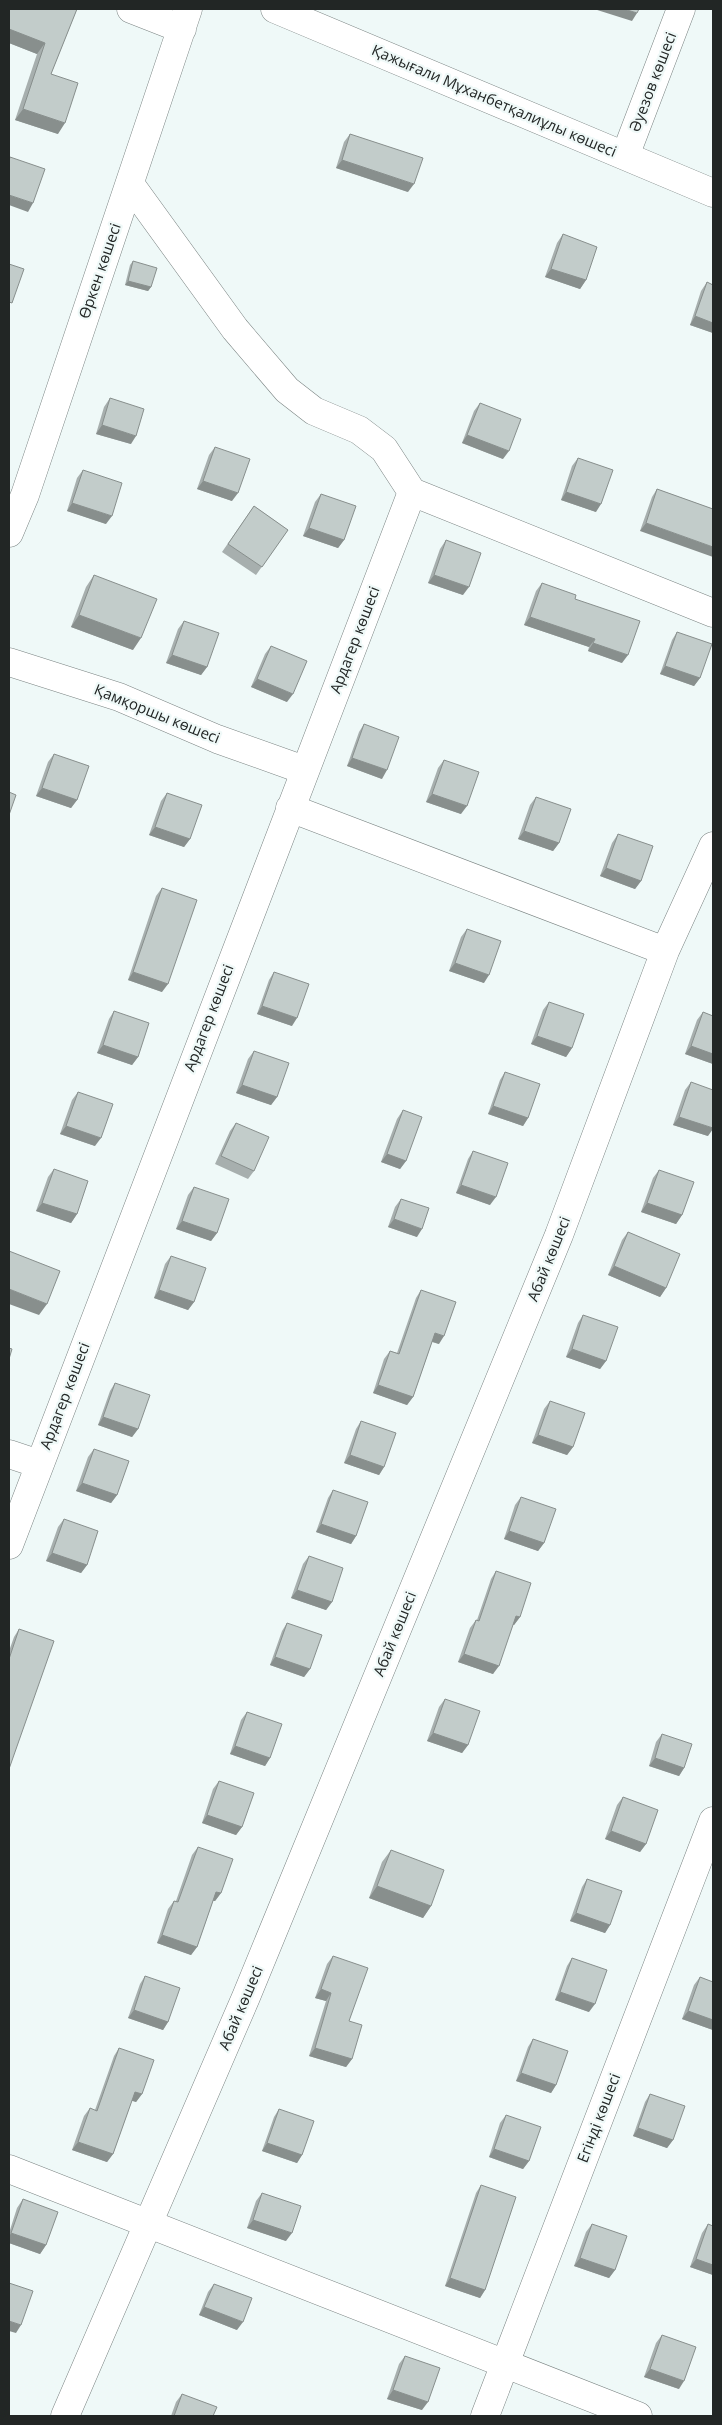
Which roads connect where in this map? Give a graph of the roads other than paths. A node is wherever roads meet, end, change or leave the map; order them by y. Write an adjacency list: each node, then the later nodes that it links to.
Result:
1 (131, 9): 4 (street)
2 (681, 9): 5 (street, Әуезов көшесі)
3 (281, 10): 5 (street, Қажығали Мұханбетқалиұлы көшесі)
4 (185, 19): 6 (street, Өркен көшесі)
5 (625, 156): 7 (street, Қажығали Мұханбетқалиұлы көшесі)
6 (130, 184): 8 (street); 9 (street, Өркен көшесі)
7 (713, 193)
8 (412, 492): 10 (street); 12 (street, Ардагер көшесі)
9 (9, 532)
10 (713, 613)
11 (9, 662): 12 (street, Қамқоршы көшесі)
12 (304, 770): 13 (street, Ардагер көшесі)
13 (290, 808): 15 (street); 17 (street, Ардагер көшесі)
14 (713, 846): 15 (street, Абай көшесі)
15 (665, 951): 21 (street, Абай көшесі)
16 (9, 1454): 17 (street)
17 (39, 1464): 18 (street, Ардагер көшесі)
18 (9, 1545)
19 (713, 1821): 22 (street, Егінді көшесі)
20 (9, 2169): 21 (street)
21 (149, 2223): 22 (street); 23 (street, Абай көшесі)
22 (505, 2366): 24 (street, Егінді көшесі); 25 (street)
23 (65, 2416)
24 (485, 2416)
25 (638, 2416)

